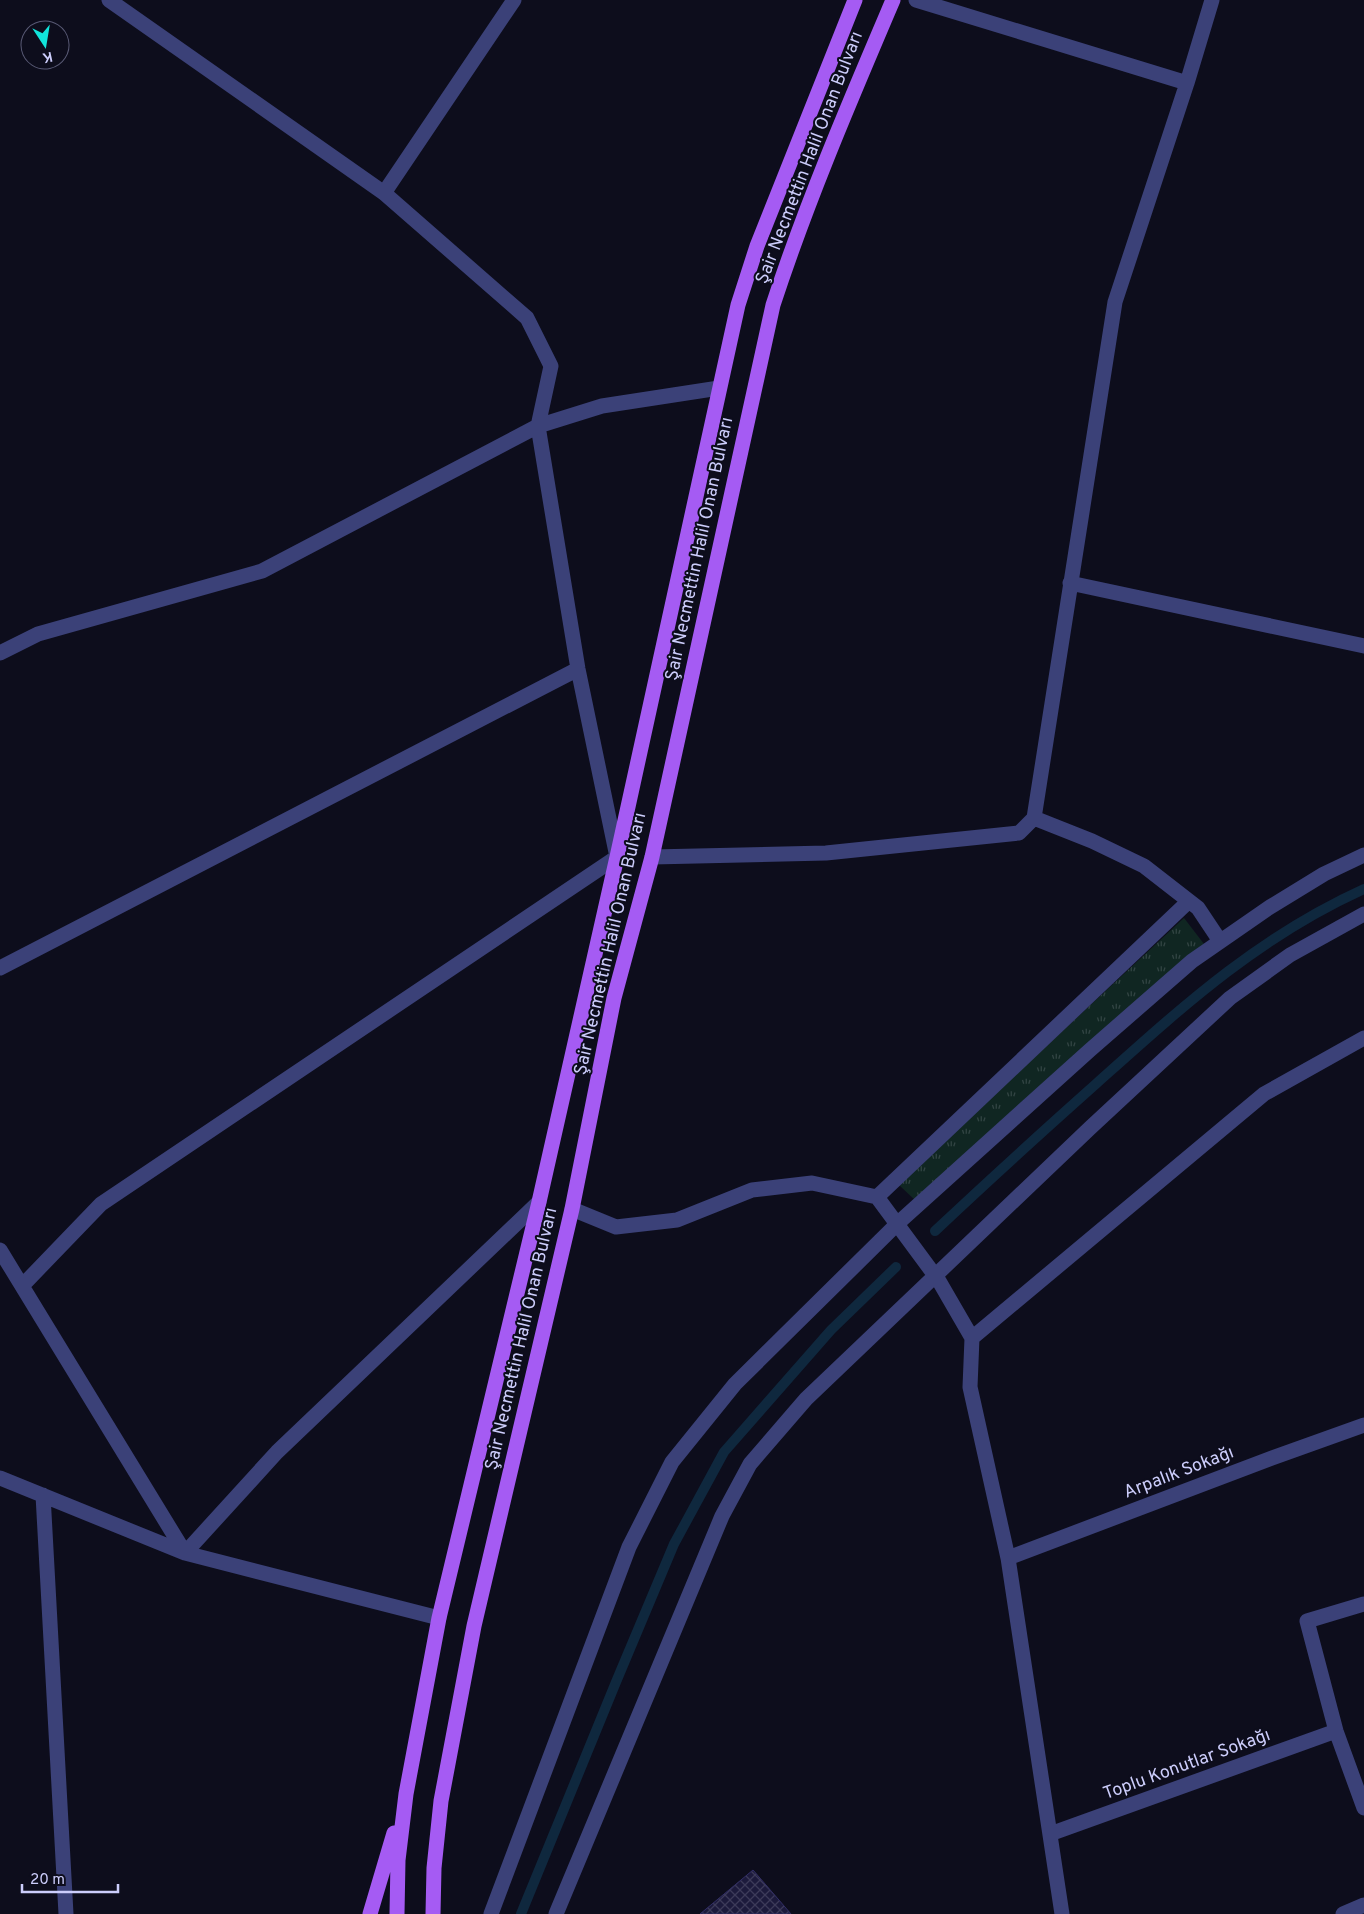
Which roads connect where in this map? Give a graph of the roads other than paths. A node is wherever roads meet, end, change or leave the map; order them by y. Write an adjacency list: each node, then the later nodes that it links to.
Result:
1 (109, 0): 8 (street)
2 (514, 0): 8 (street)
3 (855, 0): 9 (main road, Şair Necmettin Halil Onan Bulvarı)
4 (893, 0): 18 (main road, Şair Necmettin Halil Onan Bulvarı)
5 (916, 0): 7 (street)
6 (1212, 0): 7 (street)
7 (1187, 83): 11 (street)
8 (384, 193): 10 (street)
9 (719, 388): 10 (street); 17 (main road, Şair Necmettin Halil Onan Bulvarı)
10 (538, 426): 13 (street); 14 (street)
11 (1070, 583): 12 (street); 15 (street)
12 (1364, 646)
13 (0, 653)
14 (578, 669): 17 (street); 22 (street)
15 (1034, 818): 18 (street); 19 (street)
16 (1364, 855): 21 (street)
17 (617, 857): 25 (main road, Şair Necmettin Halil Onan Bulvarı); 30 (street)
18 (652, 857): 26 (main road, Şair Necmettin Halil Onan Bulvarı)
19 (1189, 901): 21 (street); 24 (street)
20 (1364, 914): 29 (street)
21 (1220, 942): 27 (street)
22 (0, 968)
23 (1364, 1038): 31 (street)
24 (877, 1197): 26 (street); 27 (street)
25 (539, 1202): 35 (street); 38 (main road, Şair Necmettin Halil Onan Bulvarı)
26 (572, 1210): 47 (main road, Şair Necmettin Halil Onan Bulvarı)
27 (897, 1224): 29 (street); 48 (street)
28 (0, 1250): 30 (street)
29 (935, 1276): 31 (street); 49 (street)
30 (22, 1286): 35 (street)
31 (972, 1338): 36 (street)
32 (1364, 1425): 36 (street, Arpalık Sokağı)
33 (0, 1478): 34 (street)
34 (43, 1495): 35 (street); 44 (street)
35 (184, 1553): 38 (street)
36 (1008, 1558): 42 (street)
37 (1364, 1604): 39 (street)
38 (439, 1618): 40 (main road, Şair Necmettin Halil Onan Bulvarı)
39 (1336, 1732): 41 (street); 42 (street, Toplu Konutlar Sokağı)
40 (406, 1794): 45 (main road); 46 (main road, Şair Necmettin Halil Onan Bulvarı)
41 (1364, 1808)
42 (1050, 1834): 50 (street)
43 (1364, 1905): 51 (street)
44 (66, 1914)
45 (370, 1914)
46 (397, 1914)
47 (433, 1914)
48 (492, 1914)
49 (556, 1914)
50 (1062, 1914)
51 (1343, 1914)

